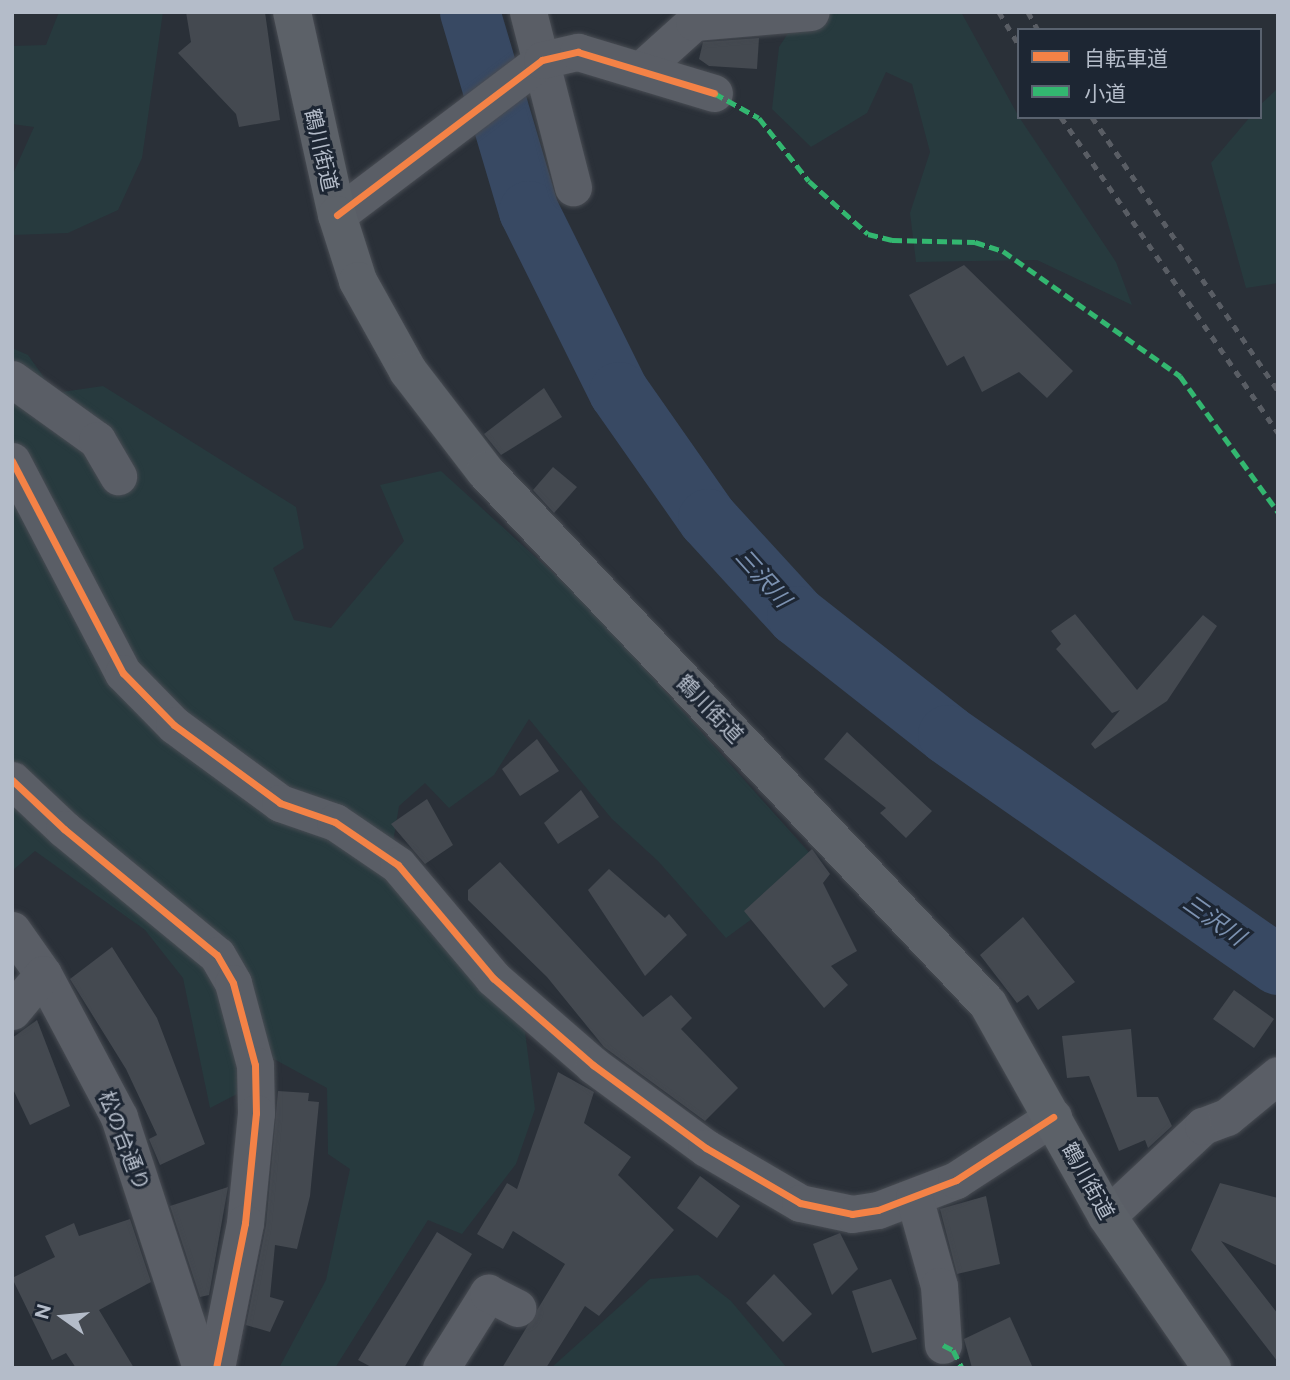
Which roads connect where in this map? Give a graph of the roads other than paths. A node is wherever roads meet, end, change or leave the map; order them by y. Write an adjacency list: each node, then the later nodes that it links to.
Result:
1 (292, 12): 8 (main road, 鶴川街道)
2 (528, 12): 4 (street)
3 (811, 12): 5 (street)
4 (533, 64): 5 (street); 7 (street); 8 (street)
5 (643, 68): 6 (street)
6 (714, 93)
7 (573, 187)
8 (337, 215): 17 (main road, 鶴川街道)
9 (12, 379): 11 (street)
10 (12, 461): 18 (street)
11 (118, 476)
12 (12, 779): 23 (street)
13 (12, 930): 14 (street, 松の台通り)
14 (43, 974): 15 (street); 22 (street, 松の台通り)
15 (12, 1011)
16 (1278, 1075): 19 (street)
17 (1053, 1117): 18 (street); 19 (main road, 鶴川街道)
18 (914, 1197): 21 (street)
19 (1107, 1216): 25 (main road, 鶴川街道)
20 (517, 1308): 24 (street)
21 (943, 1345)
22 (201, 1368)
23 (216, 1368)
24 (441, 1368)
25 (1212, 1368)

